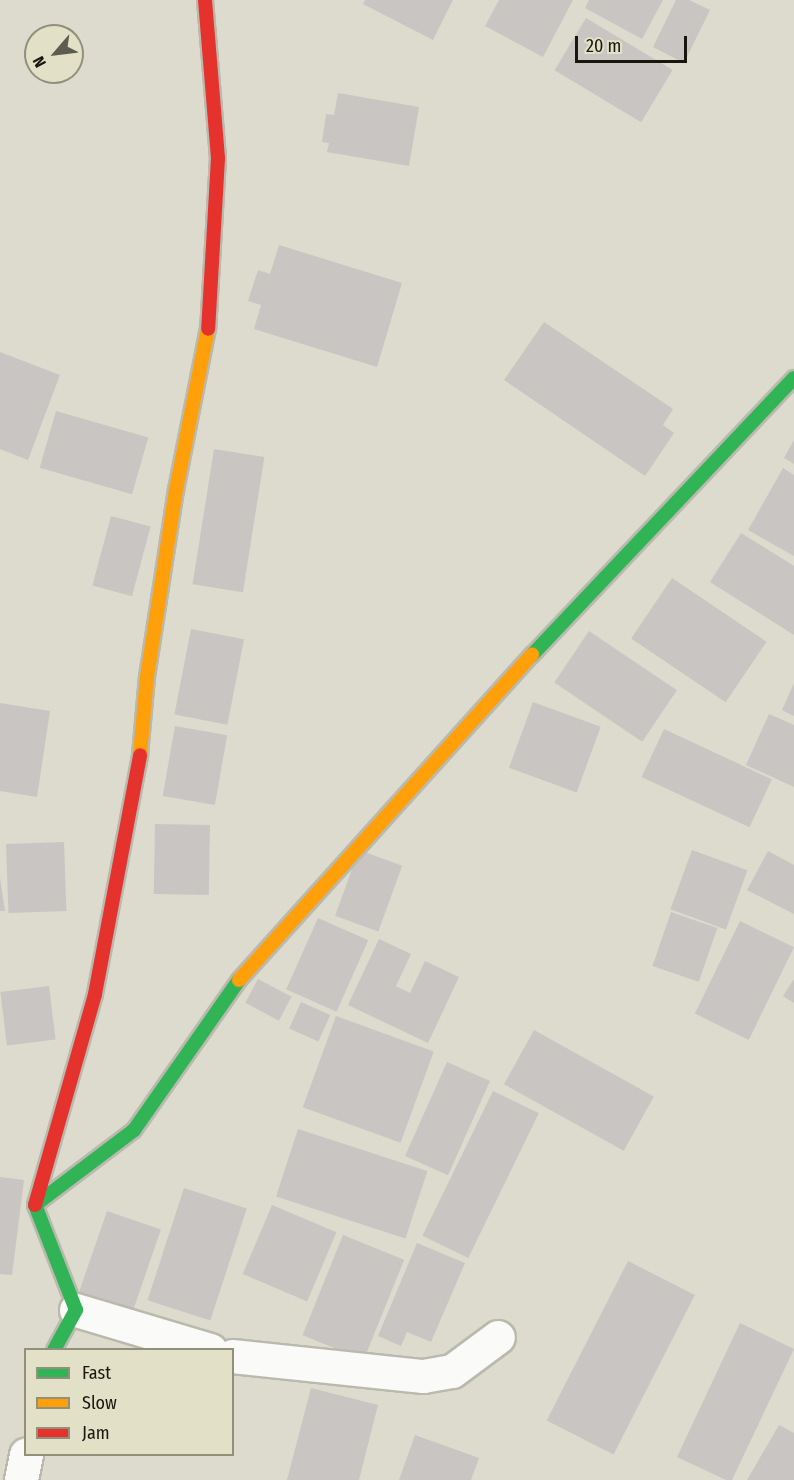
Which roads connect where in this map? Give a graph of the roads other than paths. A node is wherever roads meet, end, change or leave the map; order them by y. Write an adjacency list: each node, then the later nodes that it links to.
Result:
1 (206, 0): 3 (street)
2 (794, 378): 3 (street)
3 (35, 1205): 4 (street)
4 (76, 1310): 6 (street); 7 (street)
5 (498, 1337): 8 (street)
6 (55, 1348)
7 (203, 1348)
8 (234, 1356)
9 (26, 1456): 10 (street)
10 (21, 1480)

